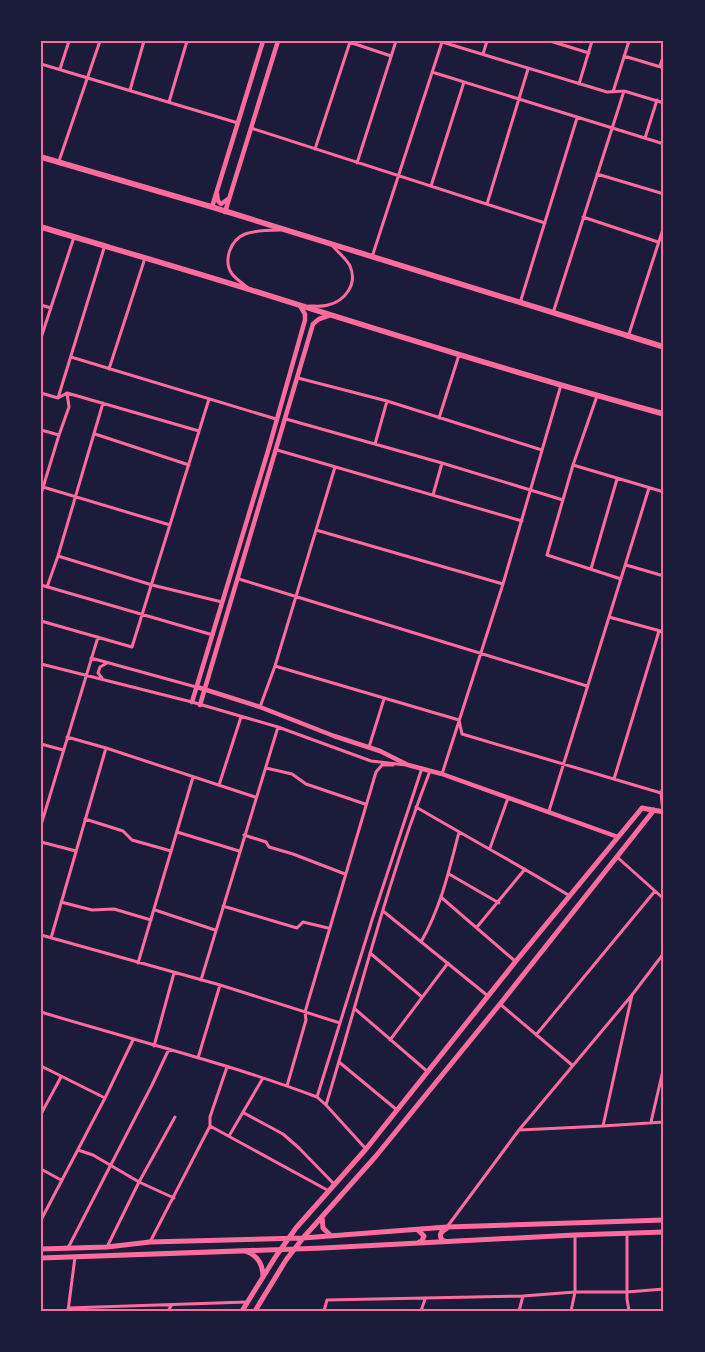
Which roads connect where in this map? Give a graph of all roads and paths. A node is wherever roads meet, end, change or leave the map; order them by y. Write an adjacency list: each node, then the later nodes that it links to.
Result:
1 (69, 41): 22 (street)
2 (100, 41): 25 (street)
3 (144, 41): 28 (street)
4 (187, 41): 33 (street)
5 (263, 41): 36 (street)
6 (278, 41): 37 (street)
7 (396, 41): 18 (street)
8 (487, 41): 16 (street)
9 (550, 41): 15 (street)
10 (592, 41): 15 (street)
11 (629, 41): 19 (street)
12 (348, 42): 18 (street); 41 (street)
13 (442, 42): 14 (street); 24 (street)
14 (449, 42): 16 (street)
15 (589, 53): 27 (street)
16 (483, 54): 23 (street)
17 (664, 54): 21 (street)
18 (391, 56): 44 (street)
19 (624, 56): 21 (street); 30 (street)
20 (41, 64): 22 (street)
21 (662, 67)
22 (60, 69): 25 (street)
23 (528, 69): 27 (street); 31 (street)
24 (432, 72): 26 (street); 46 (street)
25 (87, 78): 28 (street); 43 (street)
26 (464, 82): 31 (street); 47 (street)
27 (579, 84): 30 (street)
28 (130, 90): 33 (street)
29 (624, 91): 30 (street); 32 (street); 38 (street)
30 (613, 92)
31 (519, 99): 35 (street); 51 (street)
32 (657, 100): 34 (street); 39 (street)
33 (169, 102): 36 (street)
34 (664, 103)
35 (577, 118): 38 (street); 55 (street)
36 (238, 123): 48 (street)
37 (251, 128): 41 (street); 50 (street)
38 (612, 128): 39 (street); 45 (street)
39 (645, 138): 40 (street)
40 (664, 144)
41 (315, 149): 44 (street)
42 (41, 157): 43 (main road)
43 (58, 162): 52 (main road)
44 (357, 162): 46 (street)
45 (597, 174): 49 (street); 54 (street)
46 (398, 176): 47 (street); 63 (street)
47 (431, 186): 51 (street)
48 (216, 193): 50 (street); 52 (street)
49 (664, 194)
50 (229, 198): 53 (street)
51 (487, 204): 55 (street)
52 (212, 207): 53 (main road)
53 (225, 212): 58 (main road)
54 (583, 217): 60 (street); 70 (street)
55 (545, 223): 66 (street)
56 (41, 226): 59 (main road)
57 (664, 226): 60 (street)
58 (286, 230): 61 (main road); 65 (street)
59 (74, 237): 62 (main road); 69 (street)
60 (658, 242): 74 (street)
61 (331, 244): 63 (main road); 68 (street)
62 (105, 245): 64 (main road); 78 (street)
63 (372, 257): 66 (main road)
64 (145, 258): 65 (main road); 79 (street)
65 (250, 290): 68 (main road)
66 (520, 303): 70 (main road)
67 (41, 305): 69 (street)
68 (300, 306): 71 (main road); 72 (street)
69 (51, 308): 75 (street)
70 (553, 313): 74 (main road)
71 (328, 316): 73 (street); 77 (main road)
72 (301, 336): 73 (street); 91 (street)
73 (310, 337): 80 (street)
74 (628, 337): 76 (main road)
75 (41, 338)
76 (664, 347)
77 (459, 354): 81 (main road); 90 (street)
78 (71, 357): 79 (street); 85 (street)
79 (109, 369): 86 (street)
80 (298, 378): 87 (street); 92 (street)
81 (561, 385): 84 (main road); 99 (street)
82 (41, 393): 85 (street)
83 (67, 394): 85 (street); 88 (street); 96 (street)
84 (597, 396): 89 (main road); 102 (street)
85 (58, 398)
86 (209, 398): 91 (street); 94 (street)
87 (387, 401): 90 (street); 97 (street)
88 (103, 403): 94 (street); 95 (street)
89 (664, 414)
90 (439, 418): 99 (street)
91 (276, 419): 127 (street)
92 (286, 419): 97 (street); 98 (street)
93 (41, 430): 96 (street)
94 (199, 431): 101 (street)
95 (94, 434): 101 (street); 111 (street)
96 (58, 435): 105 (street)
97 (375, 444): 100 (street)
98 (277, 450): 103 (street); 120 (street)
99 (542, 450): 107 (street)
100 (442, 463): 107 (street); 110 (street)
101 (189, 465): 114 (street)
102 (573, 465): 104 (street); 112 (street)
103 (335, 467): 110 (street); 115 (street)
104 (617, 479): 106 (street); 118 (street)
105 (43, 487): 109 (street); 111 (street)
106 (649, 488): 108 (street); 117 (street)
107 (530, 490): 112 (street); 113 (street)
108 (664, 492)
109 (41, 494)
110 (433, 495): 113 (street)
111 (76, 496): 114 (street); 116 (street)
112 (562, 500): 118 (street)
113 (522, 521): 122 (street)
114 (170, 525): 124 (street)
115 (316, 530): 122 (street); 126 (street)
116 (58, 556): 124 (street); 125 (street)
117 (626, 564): 119 (street); 121 (street)
118 (591, 569): 121 (street)
119 (664, 576)
120 (239, 579): 126 (street); 141 (street)
121 (621, 579): 129 (street)
122 (503, 584): 135 (street)
123 (41, 585): 125 (street)
124 (152, 585): 127 (street); 128 (street)
125 (47, 587): 128 (street)
126 (294, 598): 135 (street); 139 (street)
127 (223, 602): 133 (street)
128 (143, 614): 133 (street); 134 (street)
129 (609, 617): 131 (street); 144 (street)
130 (41, 621): 134 (street)
131 (659, 631): 132 (street); 166 (street)
132 (664, 632)
133 (213, 635): 140 (street)
134 (98, 637): 136 (street)
135 (481, 654): 144 (street); 152 (street)
136 (91, 658): 137 (street); 142 (street)
137 (108, 663): 143 (street); 145 (street)
138 (41, 664): 142 (street)
139 (275, 666): 147 (street); 150 (street)
140 (202, 669): 141 (street); 145 (street)
141 (210, 671): 146 (street)
142 (86, 675): 143 (street); 154 (street)
143 (103, 680): 148 (street)
144 (587, 686): 159 (street)
145 (197, 687): 146 (street); 148 (street)
146 (205, 690): 149 (street); 150 (street)
147 (384, 698): 152 (street); 156 (street)
148 (192, 702): 149 (street)
149 (200, 705): 151 (street)
150 (260, 707): 156 (street)
151 (241, 717): 153 (street); 167 (street)
152 (459, 720): 159 (street); 164 (street)
153 (278, 727): 160 (street); 161 (street)
154 (66, 737): 157 (street); 158 (street)
155 (41, 744): 158 (street)
156 (369, 747): 160 (street)
157 (106, 748): 165 (street); 177 (street)
158 (63, 750): 178 (street)
159 (563, 764): 166 (street); 175 (street)
160 (408, 765): 162 (street); 172 (street)
161 (266, 768): 171 (street); 172 (street)
162 (422, 768): 163 (street); 223 (street)
163 (430, 771): 164 (street); 173 (street)
164 (442, 774): 170 (street)
165 (193, 777): 167 (street); 179 (street)
166 (614, 779): 169 (street)
167 (219, 785): 171 (street)
168 (664, 785): 169 (street)
169 (661, 793): 176 (street)
170 (508, 797): 175 (street); 184 (street)
171 (256, 798): 181 (street)
172 (365, 804): 190 (street)
173 (416, 807): 180 (street); 200 (street)
174 (654, 810): 176 (main road); 182 (main road); 188 (main road)
175 (549, 811): 182 (street)
176 (663, 812)
177 (85, 819): 185 (street); 186 (street)
178 (41, 826)
179 (177, 832): 186 (street); 187 (street)
180 (459, 832): 184 (street); 191 (street)
181 (244, 835): 187 (street); 190 (street)
182 (618, 837): 193 (main road)
183 (41, 842): 185 (street)
184 (490, 848): 189 (street)
185 (76, 851): 196 (street)
186 (171, 851): 199 (street)
187 (239, 851): 198 (street)
188 (617, 857): 192 (street); 219 (main road)
189 (525, 868): 193 (street); 197 (street)
190 (345, 874): 202 (street)
191 (449, 874): 194 (street); 197 (street)
192 (655, 891): 195 (street); 224 (street)
193 (570, 896): 210 (main road)
194 (442, 898): 203 (street); 207 (street)
195 (664, 898)
196 (61, 902): 201 (street); 206 (street)
197 (499, 903): 203 (street)
198 (222, 906): 202 (street); 204 (street)
199 (155, 910): 201 (street); 204 (street)
200 (383, 911): 207 (street); 208 (street)
201 (151, 920): 211 (street)
202 (328, 928): 222 (street)
203 (477, 928): 210 (street)
204 (216, 930): 214 (street)
205 (41, 935): 206 (street)
206 (51, 938): 211 (street)
207 (421, 942): 212 (street)
208 (370, 953): 217 (street); 220 (street)
209 (664, 953): 216 (street)
210 (516, 961): 218 (main road)
211 (138, 963): 213 (street)
212 (448, 963): 217 (street); 218 (street)
213 (174, 974): 214 (street); 227 (street)
214 (201, 980): 215 (street)
215 (220, 985): 222 (street); 229 (street)
216 (632, 995): 231 (street); 249 (street)
217 (422, 997): 226 (street)
218 (489, 997): 235 (main road)
219 (500, 1004): 224 (street); 261 (main road)
220 (355, 1009): 226 (street); 230 (street)
221 (41, 1012): 225 (street)
222 (305, 1012): 223 (street); 238 (street)
223 (340, 1023): 239 (street)
224 (536, 1035): 231 (street)
225 (133, 1040): 227 (street); 240 (street)
226 (390, 1040): 235 (street)
227 (154, 1046): 228 (street)
228 (169, 1050): 229 (street); 254 (street)
229 (198, 1058): 234 (street)
230 (339, 1062): 241 (street); 242 (street)
231 (572, 1065): 250 (street)
232 (41, 1066): 236 (street)
233 (664, 1066): 246 (street)
234 (227, 1067): 237 (street); 248 (street)
235 (428, 1072): 242 (main road)
236 (61, 1077): 240 (street); 244 (street)
237 (263, 1078): 238 (street); 243 (street)
238 (287, 1086): 239 (street)
239 (317, 1097): 241 (street)
240 (105, 1098): 253 (street)
241 (326, 1105): 252 (street)
242 (397, 1110): 252 (main road)
243 (244, 1113): 251 (street); 258 (street)
244 (41, 1114)
245 (176, 1117): 257 (street)
246 (651, 1122): 247 (street); 249 (street)
247 (664, 1122)
248 (210, 1126): 251 (street); 260 (street)
249 (603, 1126): 250 (street)
250 (520, 1130): 265 (street)
251 (229, 1136): 259 (street)
252 (366, 1149): 258 (main road)
253 (78, 1150): 254 (street); 256 (street)
254 (111, 1165): 257 (street); 279 (street)
255 (41, 1169): 256 (street)
256 (61, 1180): 262 (street)
257 (139, 1182): 260 (street); 278 (street)
258 (334, 1184): 259 (main road)
259 (329, 1191): 264 (main road)
260 (174, 1198): 275 (street)
261 (322, 1216): 269 (main road); 271 (main road)
262 (41, 1220)
263 (664, 1220): 265 (main road)
264 (302, 1222): 269 (main road); 272 (main road)
265 (447, 1227): 266 (main road); 276 (main road)
266 (417, 1230): 271 (main road); 277 (main road)
267 (664, 1232): 268 (main road)
268 (627, 1233): 270 (main road); 293 (street)
269 (309, 1234): 271 (main road); 273 (main road); 281 (main road)
270 (575, 1235): 276 (main road); 292 (street)
271 (331, 1236)
272 (289, 1238): 273 (main road); 274 (main road); 284 (main road)
273 (303, 1238): 280 (main road)
274 (273, 1239): 275 (main road); 283 (main road)
275 (150, 1242): 278 (main road)
276 (448, 1242): 277 (main road)
277 (416, 1244): 281 (main road)
278 (107, 1246): 279 (main road)
279 (68, 1248): 282 (main road)
280 (295, 1248): 281 (main road); 284 (main road); 289 (main road)
281 (309, 1248)
282 (41, 1249)
283 (272, 1249): 284 (main road); 285 (main road)
284 (281, 1249): 286 (main road)
285 (245, 1251): 287 (main road); 290 (main road)
286 (276, 1256): 289 (main road); 290 (main road)
287 (75, 1257): 288 (main road); 298 (street)
288 (41, 1258)
289 (285, 1263): 301 (main road)
290 (262, 1278): 296 (main road)
291 (664, 1290): 293 (street)
292 (575, 1292): 293 (street); 294 (street); 305 (street)
293 (627, 1292): 306 (street)
294 (523, 1296): 295 (street); 304 (street)
295 (425, 1299): 302 (street); 303 (street)
296 (247, 1302): 297 (street); 300 (main road)
297 (170, 1306): 298 (street); 299 (street)
298 (68, 1309)
299 (168, 1311)
300 (242, 1311)
301 (255, 1311)
302 (324, 1311)
303 (422, 1311)
304 (519, 1311)
305 (570, 1311)
306 (629, 1311)

